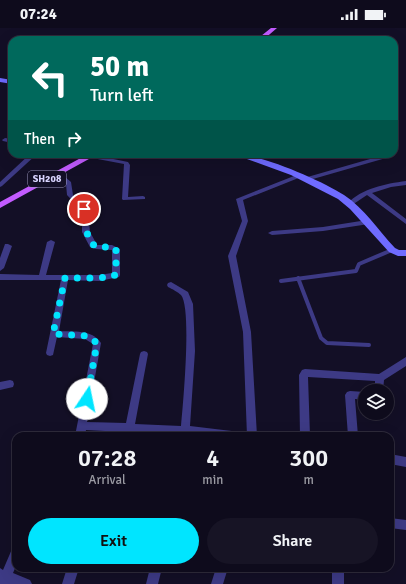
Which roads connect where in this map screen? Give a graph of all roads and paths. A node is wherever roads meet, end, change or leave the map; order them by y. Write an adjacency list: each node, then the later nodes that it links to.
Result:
1 (274, 28): 2 (main road)
2 (263, 36)
3 (5, 140): 4 (street)
4 (8, 140)
5 (29, 158): 14 (street)
6 (86, 158): 12 (main road, SH208)
7 (105, 158): 17 (street)
8 (248, 158): 13 (street)
9 (368, 158): 11 (street)
10 (381, 158): 11 (street)
11 (368, 162): 13 (street)
12 (58, 173): 18 (main road, SH208); 30 (street)
13 (303, 178): 19 (street); 48 (street)
14 (2, 182)
15 (406, 183): 16 (street)
16 (367, 192): 19 (street); 21 (street)
17 (143, 198)
18 (0, 204)
19 (350, 204): 20 (street)
20 (367, 222): 22 (street); 25 (street)
21 (406, 222)
22 (272, 233)
23 (51, 242): 29 (street)
24 (8, 246): 27 (street)
25 (392, 250): 26 (street); 31 (lane)
26 (406, 253)
27 (0, 268)
28 (0, 277): 29 (street)
29 (42, 277): 30 (street)
30 (65, 278): 34 (street)
31 (298, 278): 32 (lane); 35 (lane)
32 (281, 281)
33 (171, 285): 47 (street)
34 (53, 334): 36 (street); 44 (street)
35 (370, 345)
36 (50, 353)
37 (144, 354): 46 (street)
38 (406, 361): 39 (street)
39 (380, 378): 41 (street); 49 (street)
40 (10, 384): 42 (street)
41 (379, 384)
42 (0, 386)
43 (358, 396): 50 (street)
44 (82, 426): 45 (street); 46 (street)
45 (81, 432)
46 (129, 432)
47 (186, 432)
48 (252, 432)
49 (305, 432)
50 (353, 432)
51 (394, 460): 52 (street)
52 (406, 462)
53 (394, 524): 54 (street)
54 (406, 526)
55 (12, 561): 60 (street)
56 (72, 572): 62 (street)
57 (155, 572): 63 (street)
58 (221, 572): 64 (street)
59 (338, 572): 65 (street)
60 (3, 578): 61 (street)
61 (26, 584)
62 (68, 584)
63 (152, 584)
64 (217, 584)
65 (338, 584)

